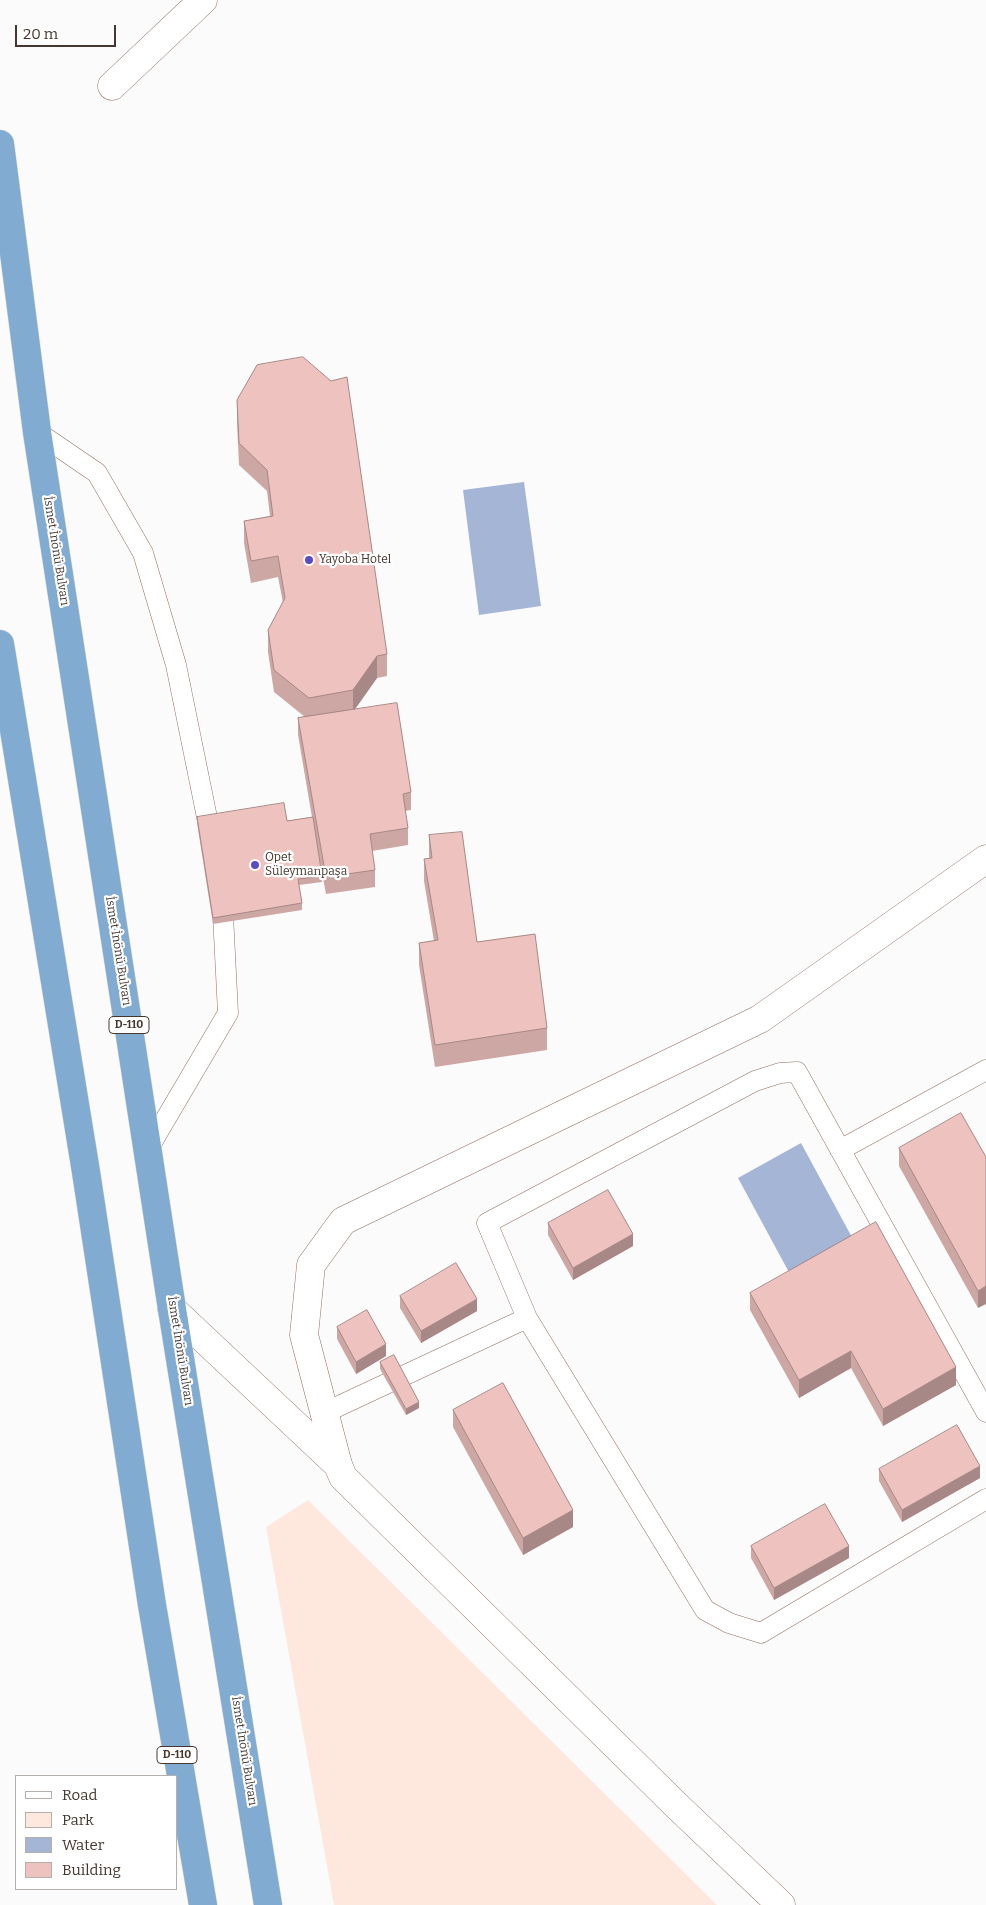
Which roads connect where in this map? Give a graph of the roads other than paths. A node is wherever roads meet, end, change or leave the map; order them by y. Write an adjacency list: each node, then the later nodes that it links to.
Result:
1 (203, 0): 2 (street)
2 (112, 86)
3 (0, 144): 4 (highway, İsmet İnönü Bulvarı / D-110)
4 (37, 432): 8 (highway, İsmet İnönü Bulvarı / D-110); 8 (lane)
5 (0, 644): 16 (highway, D-110)
6 (986, 859): 13 (street)
7 (985, 1073): 9 (lane)
8 (148, 1149): 10 (highway, İsmet İnönü Bulvarı / D-110)
9 (840, 1150): 11 (lane); 12 (lane)
10 (172, 1309): 14 (street); 17 (highway, İsmet İnönü Bulvarı / D-110)
11 (527, 1318): 13 (lane); 15 (lane)
12 (986, 1412)
13 (324, 1413): 14 (street)
14 (338, 1465): 18 (street)
15 (986, 1499)
16 (203, 1905)
17 (268, 1905)
18 (781, 1905)

